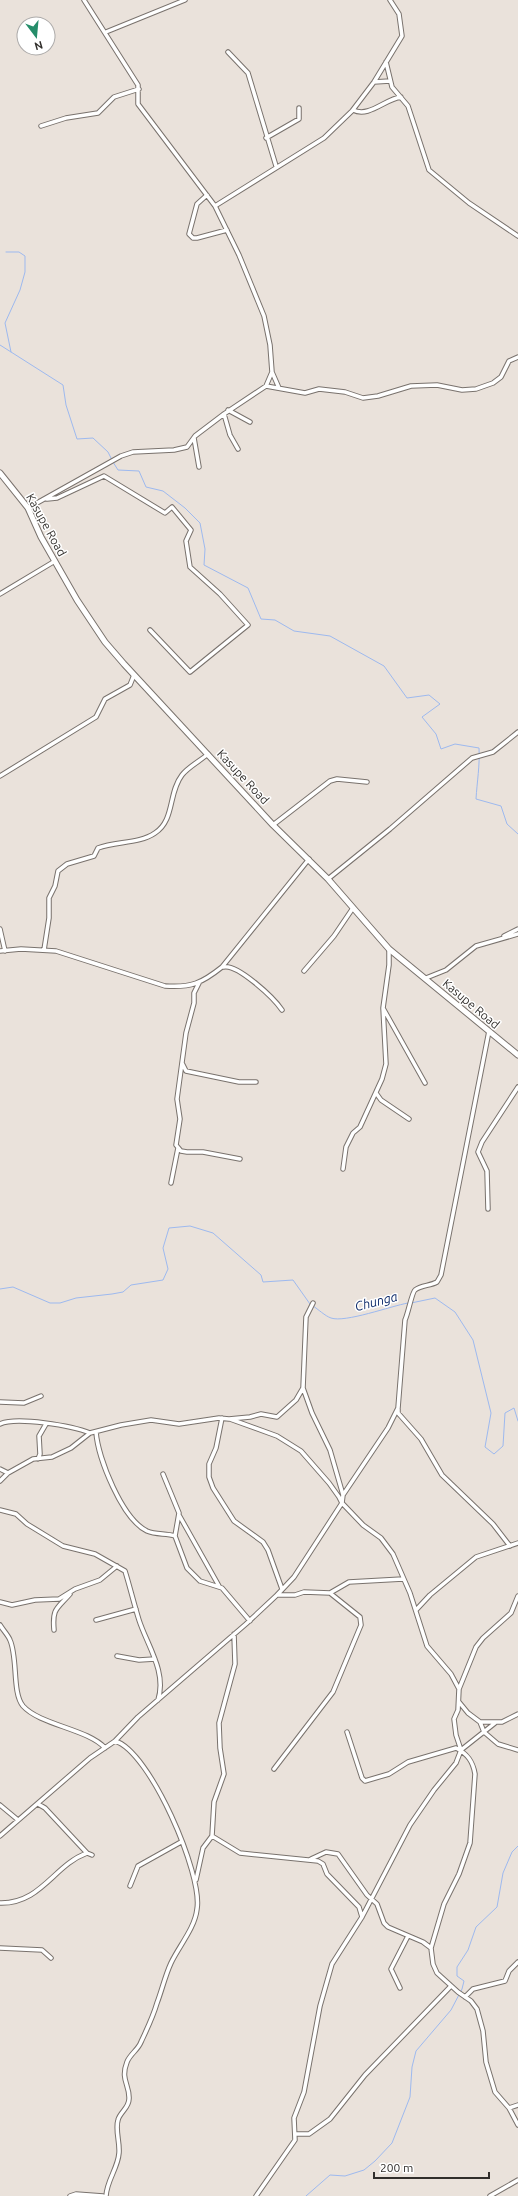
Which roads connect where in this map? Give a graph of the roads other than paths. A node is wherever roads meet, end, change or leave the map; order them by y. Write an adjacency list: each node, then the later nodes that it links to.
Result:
1 (84, 0): 4 (street)
2 (185, 0): 4 (street)
3 (390, 0): 6 (street)
4 (106, 32): 9 (street)
5 (228, 52): 14 (street)
6 (386, 62): 7 (street); 8 (street)
7 (390, 81): 8 (street); 10 (street)
8 (374, 82): 12 (street)
9 (139, 89): 13 (street); 16 (street)
10 (402, 97): 12 (street); 19 (street)
11 (299, 108): 14 (street)
12 (353, 110): 15 (street)
13 (41, 126)
14 (266, 138): 15 (street)
15 (276, 166): 17 (street)
16 (207, 195): 17 (street); 18 (street)
17 (215, 206): 18 (street)
18 (227, 230): 21 (street)
19 (518, 236)
20 (518, 357): 23 (street)
21 (272, 372): 22 (street); 23 (street)
22 (266, 386): 23 (street); 24 (street)
23 (279, 388)
24 (228, 410): 25 (street); 26 (street)
25 (224, 414): 27 (street); 28 (street)
26 (250, 422)
27 (194, 438): 29 (street); 31 (street)
28 (238, 449)
29 (199, 467)
30 (0, 473): 32 (street, Kasupe Road)
31 (45, 499): 32 (street); 35 (street)
32 (28, 508): 33 (street, Kasupe Road)
33 (54, 561): 34 (street); 36 (street, Kasupe Road)
34 (0, 594)
35 (150, 630)
36 (134, 675): 38 (street, Kasupe Road); 39 (street)
37 (518, 732): 43 (street)
38 (208, 754): 41 (street, Kasupe Road); 50 (street)
39 (0, 776)
40 (367, 782): 41 (street)
41 (274, 824): 42 (street, Kasupe Road)
42 (309, 859): 43 (street, Kasupe Road); 53 (street)
43 (328, 879): 44 (street, Kasupe Road)
44 (353, 908): 49 (street, Kasupe Road); 54 (street)
45 (0, 929): 52 (street)
46 (518, 929): 48 (street)
47 (518, 934): 48 (street)
48 (499, 938): 55 (street)
49 (388, 949): 55 (street, Kasupe Road); 57 (street)
50 (44, 950): 52 (street); 56 (street)
51 (0, 951): 52 (street)
52 (6, 951)
53 (222, 967): 56 (street); 58 (street)
54 (304, 971)
55 (426, 978): 59 (street, Kasupe Road)
56 (200, 982): 61 (street)
57 (383, 1008): 63 (street); 65 (street)
58 (282, 1010)
59 (489, 1031): 60 (street, Kasupe Road); 76 (street)
60 (518, 1055)
61 (182, 1062): 62 (street); 67 (street)
62 (256, 1082)
63 (425, 1083)
64 (518, 1087): 71 (street)
65 (376, 1093): 66 (street); 69 (street)
66 (409, 1119)
67 (178, 1148): 68 (street); 70 (street)
68 (240, 1159)
69 (343, 1169)
70 (171, 1183)
71 (488, 1209)
72 (312, 1305): 73 (street)
73 (303, 1388): 78 (street); 88 (street)
74 (41, 1396): 75 (street)
75 (0, 1402)
76 (398, 1408): 88 (street); 94 (street)
77 (222, 1418): 78 (street); 81 (street); 99 (street)
78 (228, 1419): 89 (street)
79 (0, 1424): 80 (street)
80 (46, 1424): 82 (street); 83 (street)
81 (96, 1432): 82 (street); 92 (street)
82 (90, 1433): 83 (street)
83 (38, 1459): 85 (street)
84 (0, 1469): 85 (street)
85 (8, 1473): 87 (street)
86 (163, 1474): 91 (street)
87 (0, 1481)
88 (343, 1495): 89 (street)
89 (342, 1503): 96 (street); 99 (street)
90 (0, 1510): 95 (street)
91 (179, 1515): 92 (street); 97 (street)
92 (175, 1536): 97 (street)
93 (518, 1543): 94 (street)
94 (510, 1546): 105 (street)
95 (118, 1566): 98 (street); 104 (street)
96 (404, 1579): 100 (street); 105 (street)
97 (220, 1587): 107 (street)
98 (75, 1589): 103 (street); 109 (street)
99 (282, 1589): 101 (street)
100 (330, 1593): 101 (street); 125 (street)
101 (277, 1595): 107 (street)
102 (518, 1596): 113 (street)
103 (0, 1602)
104 (136, 1609): 106 (street); 112 (street)
105 (416, 1610): 113 (street)
106 (96, 1620)
107 (250, 1621): 110 (street)
108 (0, 1625): 122 (street)
109 (54, 1630)
110 (234, 1634): 114 (street); 130 (street)
111 (117, 1656): 112 (street)
112 (155, 1659): 114 (street)
113 (459, 1690): 115 (street)
114 (158, 1700): 121 (street)
115 (459, 1701): 117 (street); 123 (street)
116 (518, 1714): 118 (street)
117 (480, 1722): 118 (street); 120 (street)
118 (495, 1723): 120 (street)
119 (347, 1732): 123 (street)
120 (484, 1732): 123 (street); 124 (street)
121 (115, 1741): 122 (street); 131 (street)
122 (104, 1748): 127 (street)
123 (461, 1750): 137 (street); 142 (street)
124 (518, 1750)
125 (274, 1768)
126 (0, 1804): 128 (street)
127 (38, 1804): 128 (street); 132 (street)
128 (18, 1820): 129 (street)
129 (0, 1836)
130 (212, 1836): 134 (street); 135 (street)
131 (181, 1842): 135 (street); 136 (street)
132 (87, 1853): 133 (street); 138 (street)
133 (92, 1855)
134 (310, 1860): 137 (street); 139 (street)
135 (196, 1881): 155 (street)
136 (130, 1886)
137 (371, 1897): 139 (street); 140 (street)
138 (0, 1903)
139 (362, 1918): 151 (street)
140 (408, 1936): 142 (street); 146 (street)
141 (0, 1948): 143 (street)
142 (431, 1948): 145 (street)
143 (51, 1958)
144 (518, 1962): 147 (street)
145 (451, 1986): 147 (street); 151 (street)
146 (400, 1988)
147 (465, 1997): 149 (street)
148 (518, 2105): 149 (street)
149 (509, 2108): 150 (street)
150 (518, 2125)
151 (295, 2134): 156 (street)
152 (518, 2180): 157 (street)
153 (70, 2196): 154 (street)
154 (103, 2196)
155 (106, 2196)
156 (256, 2196)
157 (490, 2196)

